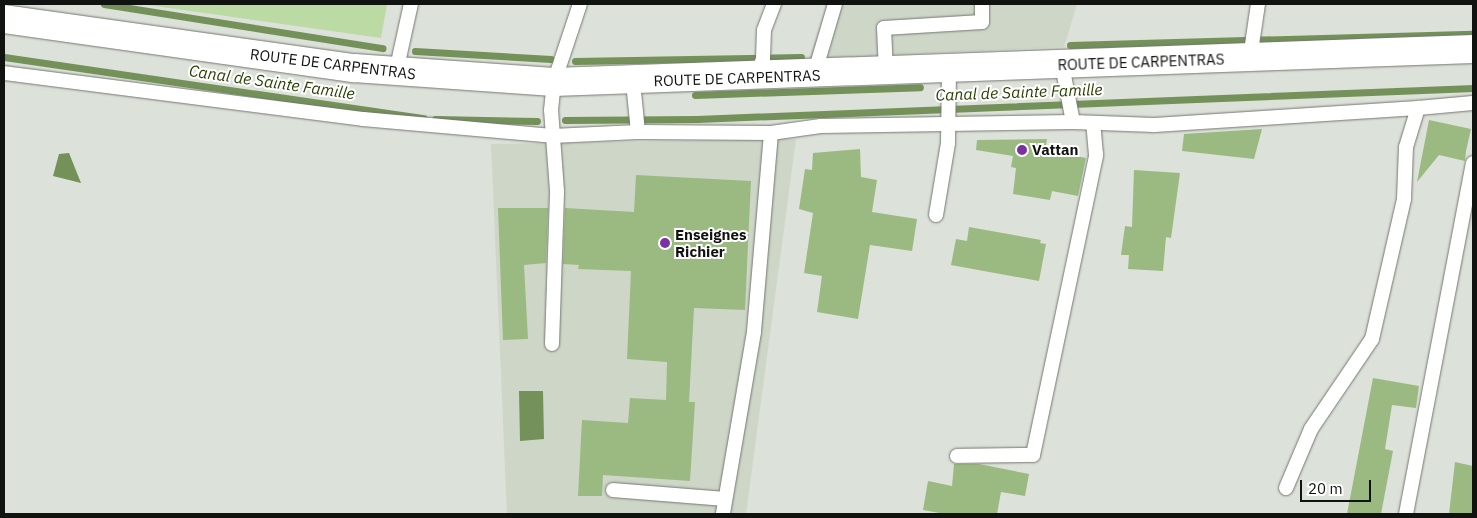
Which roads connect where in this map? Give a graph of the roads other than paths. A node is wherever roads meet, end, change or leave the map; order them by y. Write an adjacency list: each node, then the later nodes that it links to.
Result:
1 (412, 4): 13 (lane)
2 (580, 4): 17 (lane)
3 (774, 4): 16 (lane)
4 (835, 4): 15 (lane)
5 (982, 4): 14 (lane)
6 (1258, 4): 9 (lane)
7 (4, 19): 13 (main road, ROUTE DE CARPENTRAS)
8 (1473, 49): 9 (main road, ROUTE DE CARPENTRAS)
9 (1250, 58): 10 (main road, ROUTE DE CARPENTRAS)
10 (1062, 65): 11 (main road, ROUTE DE CARPENTRAS); 22 (lane)
11 (949, 70): 14 (main road, ROUTE DE CARPENTRAS); 21 (lane)
12 (4, 72): 26 (lane)
13 (396, 72): 17 (main road, ROUTE DE CARPENTRAS)
14 (886, 72): 15 (main road, ROUTE DE CARPENTRAS)
15 (814, 75): 16 (main road, ROUTE DE CARPENTRAS)
16 (757, 77): 18 (main road, ROUTE DE CARPENTRAS)
17 (554, 82): 18 (main road, ROUTE DE CARPENTRAS); 26 (lane)
18 (633, 82): 24 (lane)
19 (1473, 103): 20 (lane)
20 (1418, 108): 23 (lane); 31 (lane)
21 (948, 122): 22 (lane); 25 (lane); 28 (lane)
22 (1073, 122): 23 (lane)
23 (1093, 123): 30 (lane)
24 (638, 132): 25 (lane); 26 (lane)
25 (771, 134): 33 (lane)
26 (552, 136): 29 (lane)
27 (1473, 164): 35 (lane)
28 (936, 215)
29 (552, 344)
30 (957, 456)
31 (1286, 488)
32 (613, 490): 33 (lane)
33 (725, 499): 34 (lane)
34 (722, 514)
35 (1406, 514)

